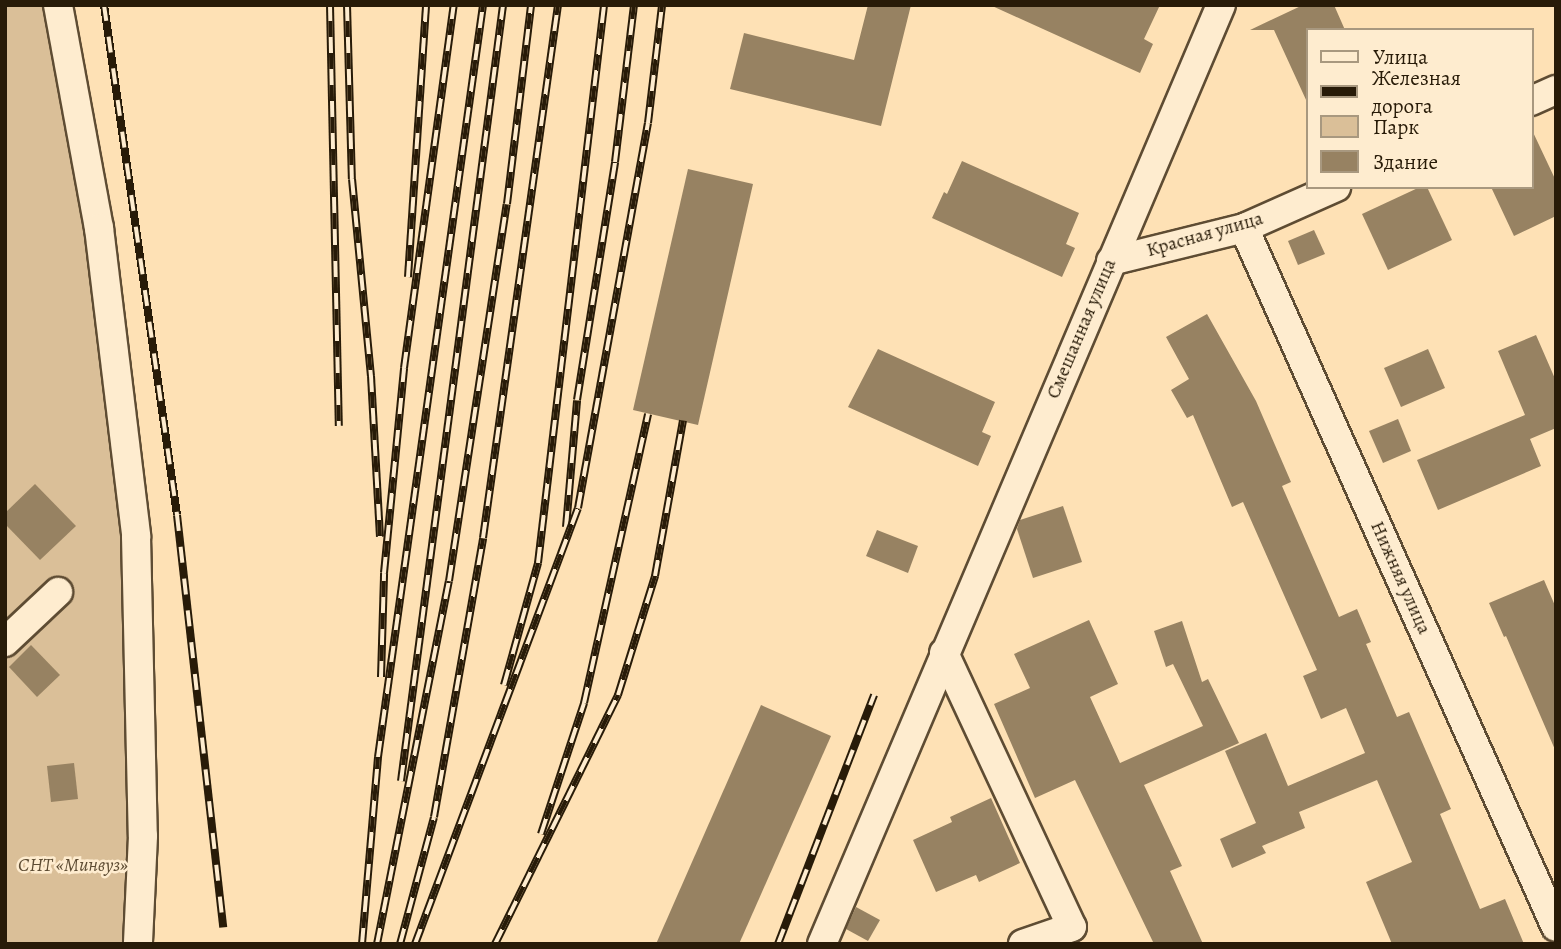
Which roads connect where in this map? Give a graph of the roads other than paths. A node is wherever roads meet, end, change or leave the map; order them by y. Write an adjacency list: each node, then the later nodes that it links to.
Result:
1 (58, 5): 12 (street)
2 (1221, 5): 7 (street, Смешанная улица)
3 (1556, 90): 4 (street)
4 (1533, 100)
5 (1332, 189): 6 (street, Красная улица)
6 (1244, 228): 7 (street, Красная улица); 11 (street, Нижняя улица)
7 (1111, 261): 10 (street, Смешанная улица)
8 (58, 592): 9 (street)
9 (5, 642)
10 (944, 653): 13 (street, Смешанная улица); 14 (street)
11 (1556, 927)
12 (138, 944)
13 (822, 944)
14 (1023, 944)

